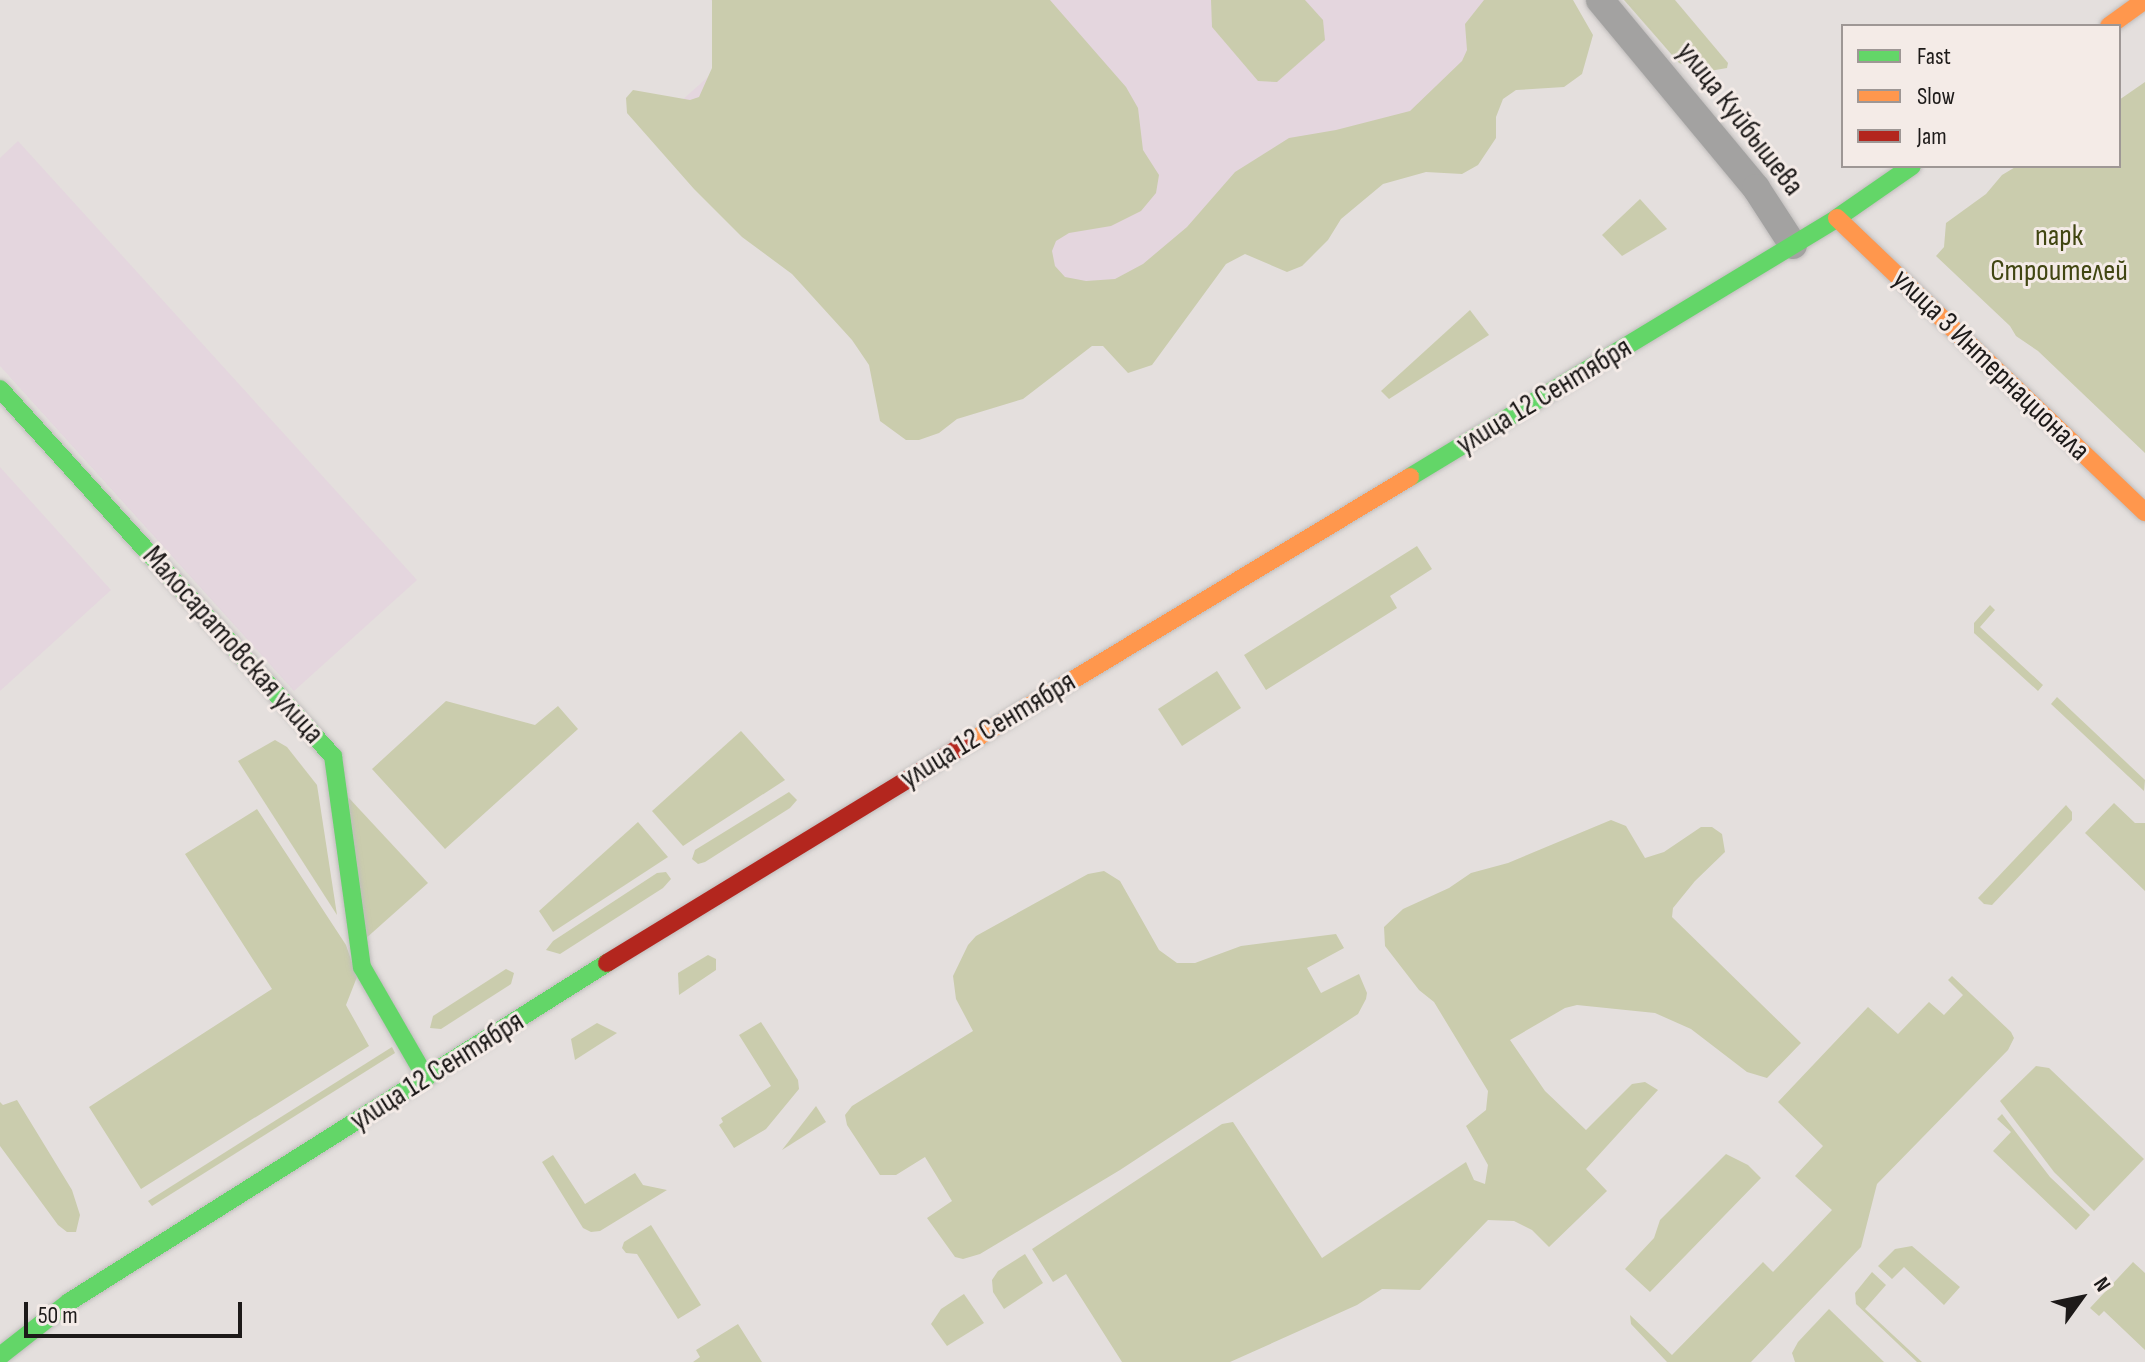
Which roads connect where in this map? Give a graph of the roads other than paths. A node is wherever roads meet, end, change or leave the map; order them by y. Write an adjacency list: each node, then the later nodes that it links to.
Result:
1 (1600, 0): 6 (street, улица Куйбышева)
2 (2145, 0): 3 (main road)
3 (2112, 24)
4 (1909, 168): 5 (main road, улица 12 Сентября)
5 (1837, 218): 6 (main road, улица 12 Сентября); 8 (main road, улица 3 Интернационала)
6 (1793, 245): 9 (main road, улица 12 Сентября)
7 (0, 389): 9 (main road, Малосаратовская улица)
8 (2145, 512)
9 (426, 1078): 10 (main road, улица 12 Сентября)
10 (69, 1302): 11 (main road, улица 12 Сентября); 12 (main road, улица 12 Сентября)
11 (28, 1313)
12 (0, 1356)

